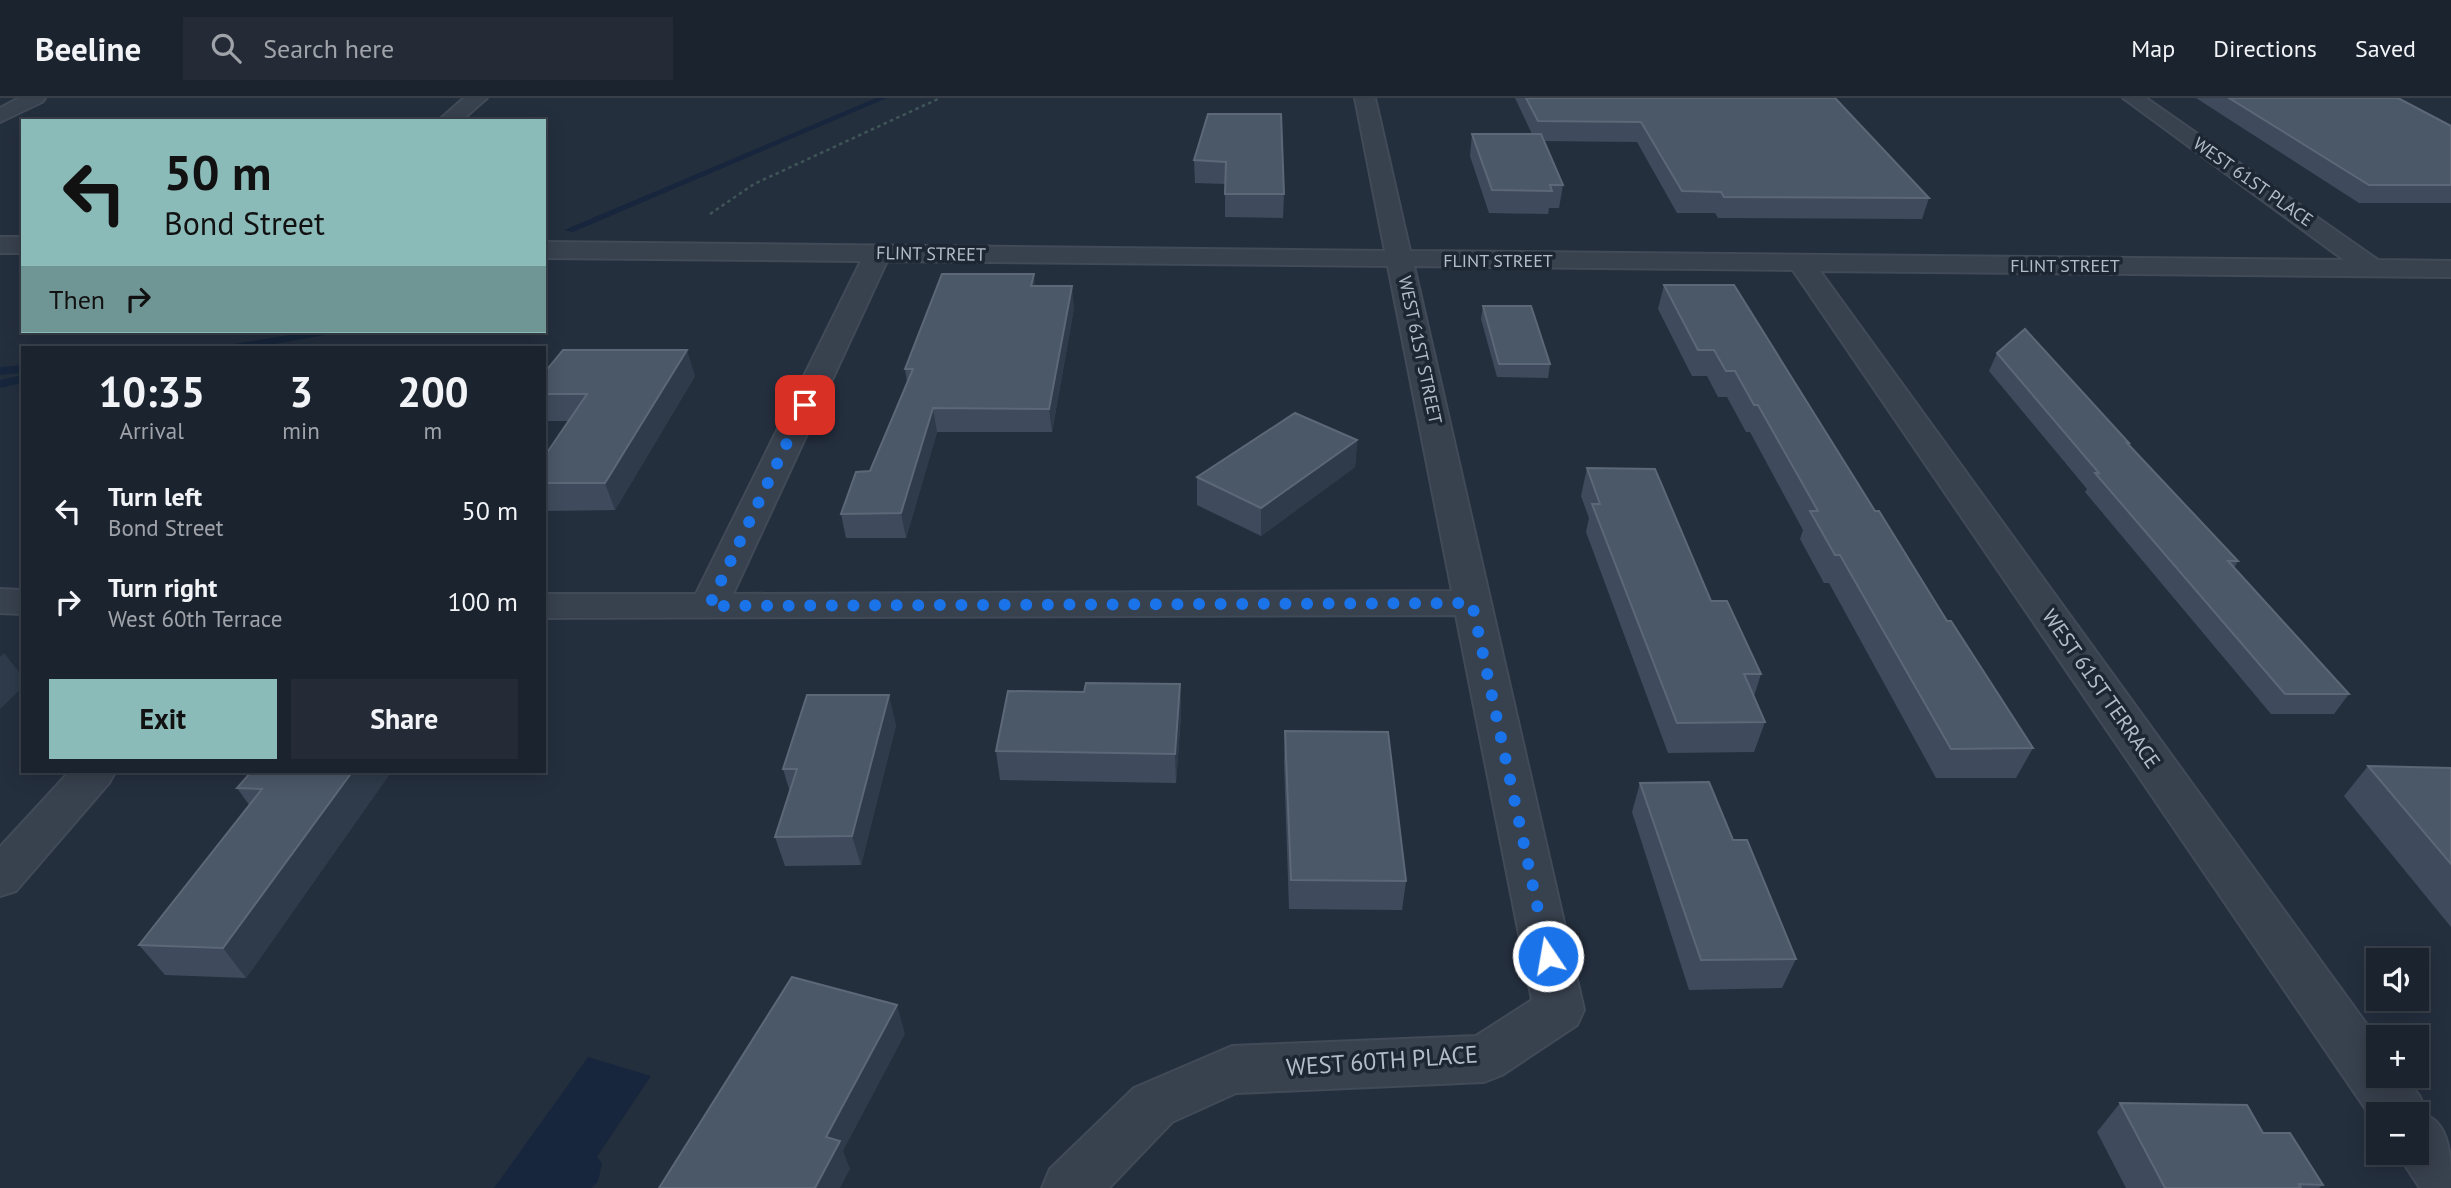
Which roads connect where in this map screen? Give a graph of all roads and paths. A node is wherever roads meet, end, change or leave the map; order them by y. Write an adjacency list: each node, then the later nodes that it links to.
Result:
1 (35, 98): 6 (street)
2 (478, 98): 7 (street)
3 (940, 98): 11 (path)
4 (1365, 98): 13 (street, WEST 61ST STREET)
5 (2133, 98): 15 (street, WEST 61ST PLACE)
6 (0, 116)
7 (451, 119)
8 (0, 244): 9 (street)
9 (21, 245)
10 (546, 250): 11 (street, FLINT STREET)
11 (674, 251): 12 (street, FLINT STREET)
12 (877, 254): 13 (street, FLINT STREET); 21 (street)
13 (1401, 260): 14 (street, FLINT STREET); 19 (street, WEST 61ST STREET)
14 (1802, 264): 15 (street, FLINT STREET); 24 (street, WEST 61ST TERRACE)
15 (2372, 268): 16 (street, FLINT STREET)
16 (2451, 269)
17 (0, 601): 18 (street)
18 (21, 602)
19 (1472, 603): 21 (street); 27 (street, WEST 60TH PLACE)
20 (546, 606): 21 (street)
21 (709, 606)
22 (93, 773): 23 (street)
23 (0, 878)
24 (2392, 1102)
25 (2429, 1154): 26 (street)
26 (2451, 1186)
27 (1070, 1188)

